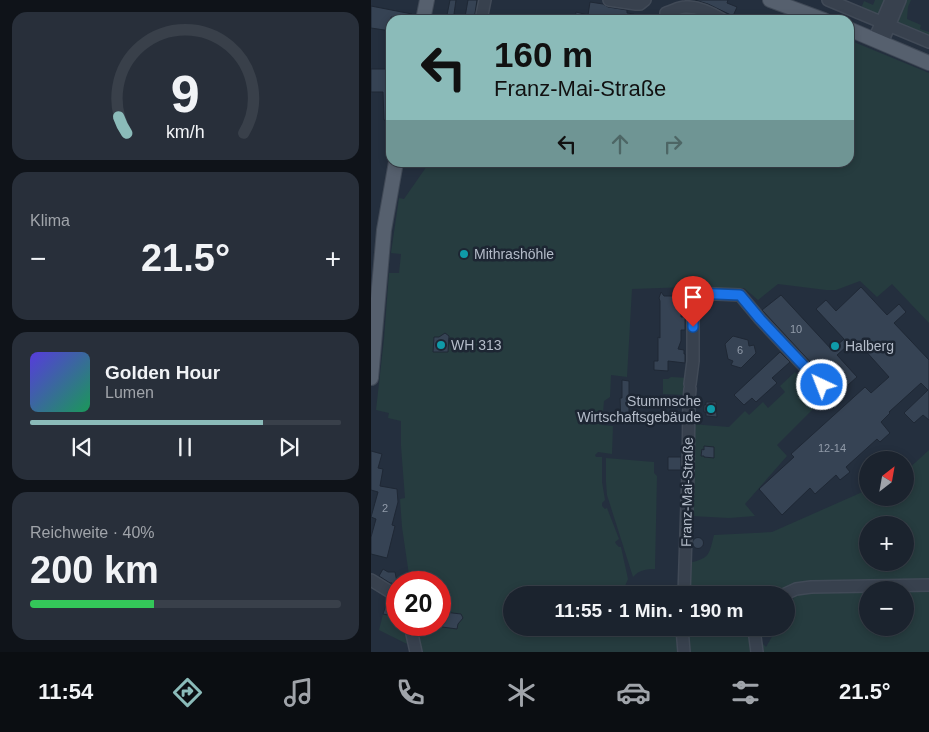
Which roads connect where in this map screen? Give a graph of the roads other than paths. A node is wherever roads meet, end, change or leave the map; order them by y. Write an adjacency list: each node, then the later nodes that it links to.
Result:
1 (427, 0): 10 (main road)
2 (485, 0): 11 (street)
3 (609, 0): 4 (street)
4 (645, 0)
5 (770, 0): 13 (main road)
6 (828, 0): 14 (street)
7 (891, 0): 14 (street)
8 (900, 0): 14 (street)
9 (666, 13): 12 (street)
10 (424, 15)
11 (482, 15)
12 (715, 15)
13 (810, 15)
14 (885, 23): 16 (street); 17 (street)
15 (854, 32): 16 (main road)
16 (878, 41): 18 (main road)
17 (929, 42)
18 (929, 63)
19 (395, 167): 20 (main road)
20 (371, 378)
21 (832, 396): 24 (street, Franz-Mai-Straße)
22 (371, 580): 25 (street)
23 (929, 585): 26 (street)
24 (683, 586)
25 (386, 589)
26 (795, 590)
27 (412, 636): 30 (street)
28 (683, 636): 31 (street)
29 (755, 636): 32 (street)
30 (416, 652)
31 (684, 652)
32 (757, 652)

